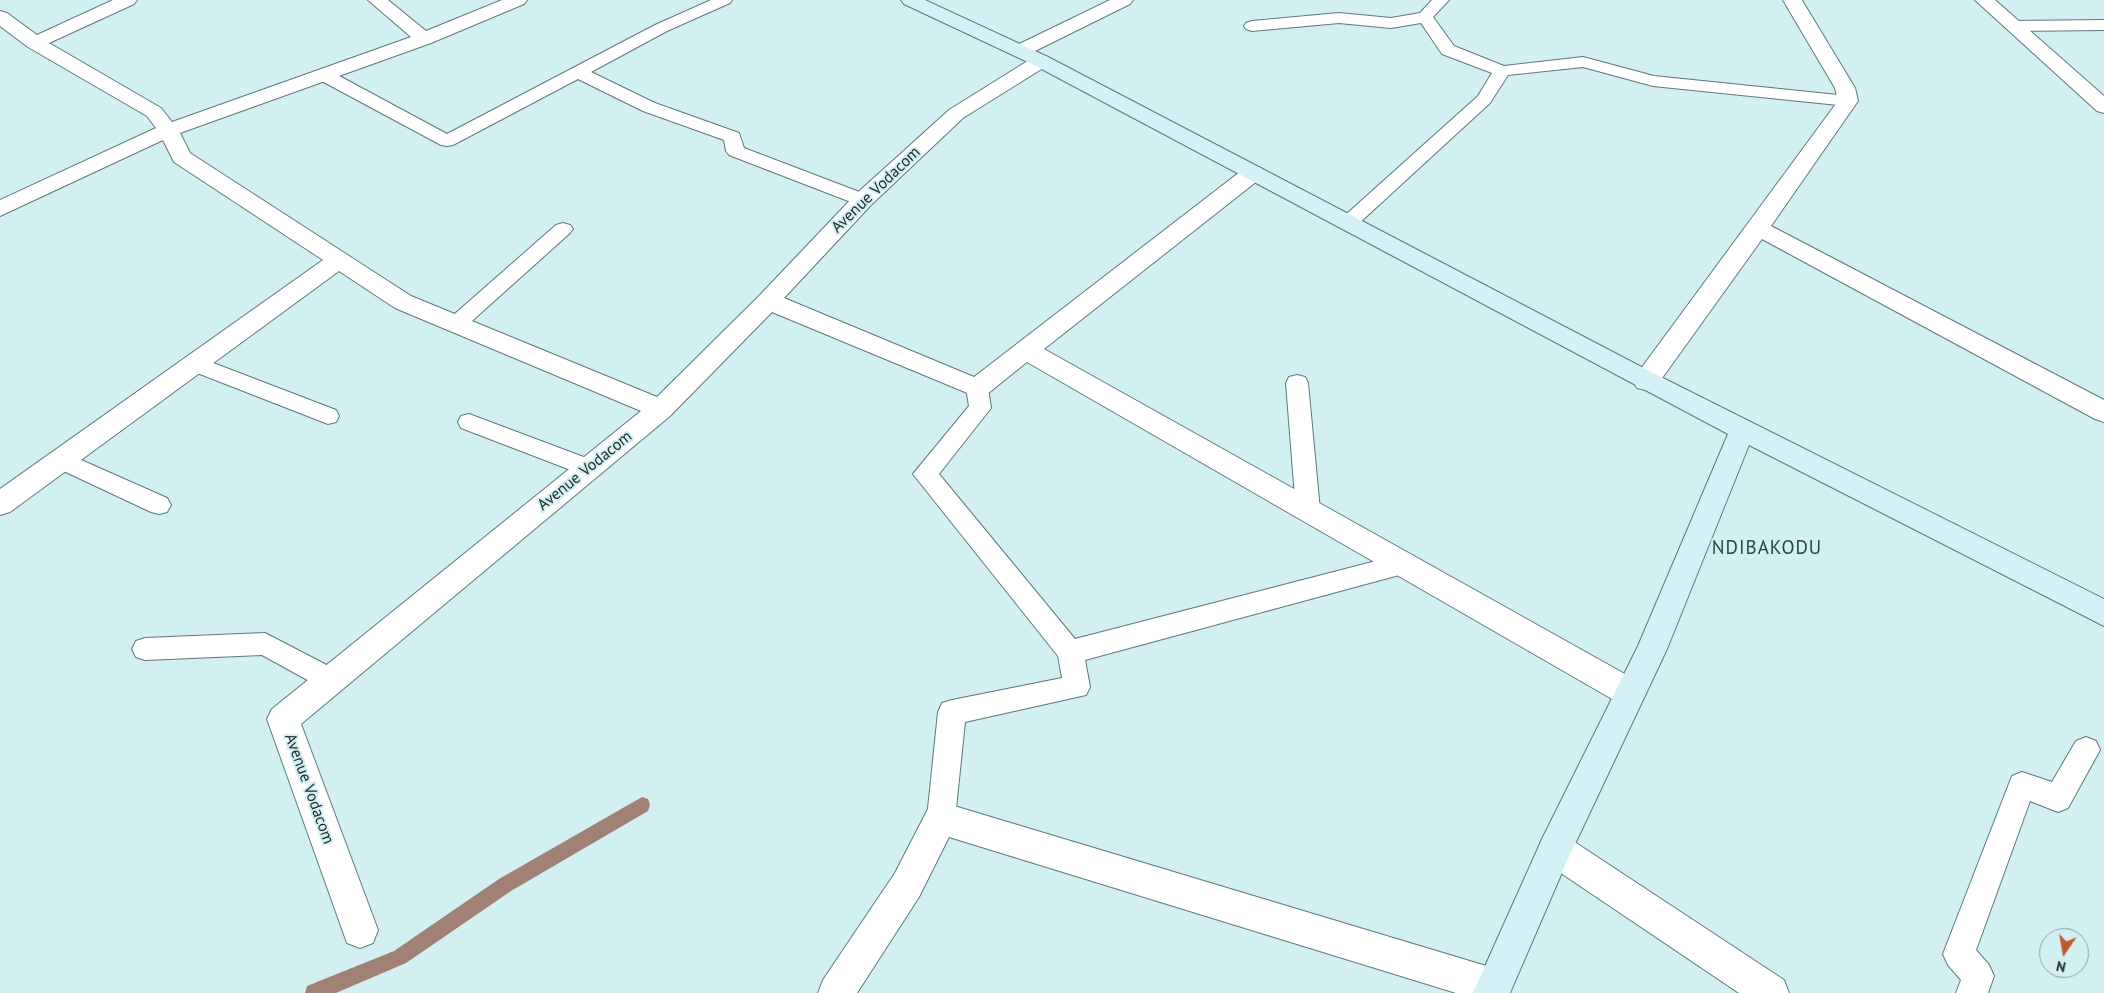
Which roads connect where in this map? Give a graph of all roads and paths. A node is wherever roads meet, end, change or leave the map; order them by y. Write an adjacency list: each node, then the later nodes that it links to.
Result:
1 (128, 0): 16 (street)
2 (377, 0): 15 (street)
3 (518, 0): 15 (street)
4 (724, 0): 19 (lane)
5 (910, 0): 17 (street)
6 (1124, 0): 17 (street, Avenue Vodacom)
7 (1441, 0): 10 (lane)
8 (1792, 0): 21 (street)
9 (1984, 0): 14 (street)
10 (1426, 16): 13 (lane); 18 (lane)
11 (0, 17): 16 (street)
12 (2104, 25): 14 (lane)
13 (1252, 26)
14 (2013, 26): 22 (street)
15 (424, 39): 20 (street)
16 (35, 43): 23 (street)
17 (1031, 56): 24 (street); 25 (street, Avenue Vodacom)
18 (1502, 71): 21 (lane); 27 (lane)
19 (578, 72): 20 (lane); 25 (lane)
20 (324, 75): 23 (street)
21 (1848, 101): 28 (street)
22 (2104, 107)
23 (168, 130): 26 (street); 30 (street)
24 (1253, 173): 27 (street); 33 (street)
25 (863, 200): 31 (street, Avenue Vodacom)
26 (0, 209)
27 (1348, 223): 35 (street)
28 (1758, 228): 35 (street); 39 (street)
29 (563, 229): 32 (lane)
30 (339, 260): 32 (street); 34 (street)
31 (768, 301): 37 (street); 38 (street, Avenue Vodacom)
32 (456, 324): 38 (street)
33 (1026, 350): 37 (street); 47 (street)
34 (195, 364): 40 (lane); 43 (street)
35 (1646, 381): 42 (street)
36 (1297, 383): 47 (lane)
37 (977, 388): 51 (lane)
38 (661, 409): 44 (street, Avenue Vodacom)
39 (2104, 412)
40 (328, 416)
41 (469, 422): 44 (lane)
42 (1742, 431): 49 (street); 53 (street)
43 (61, 460): 45 (street); 46 (lane)
44 (589, 468): 52 (street, Avenue Vodacom)
45 (0, 504)
46 (159, 505)
47 (1308, 510): 48 (street)
48 (1403, 564): 51 (lane); 53 (street)
49 (2104, 613)
50 (145, 649): 52 (lane)
51 (1070, 652): 55 (lane)
52 (331, 680): 57 (street, Avenue Vodacom)
53 (1630, 693): 56 (street)
54 (2086, 750): 61 (lane)
55 (941, 818): 58 (street); 59 (street)
56 (1555, 848): 58 (street); 60 (street)
57 (360, 930)
58 (1492, 990)
59 (836, 993)
60 (1771, 993)
61 (1972, 993)

